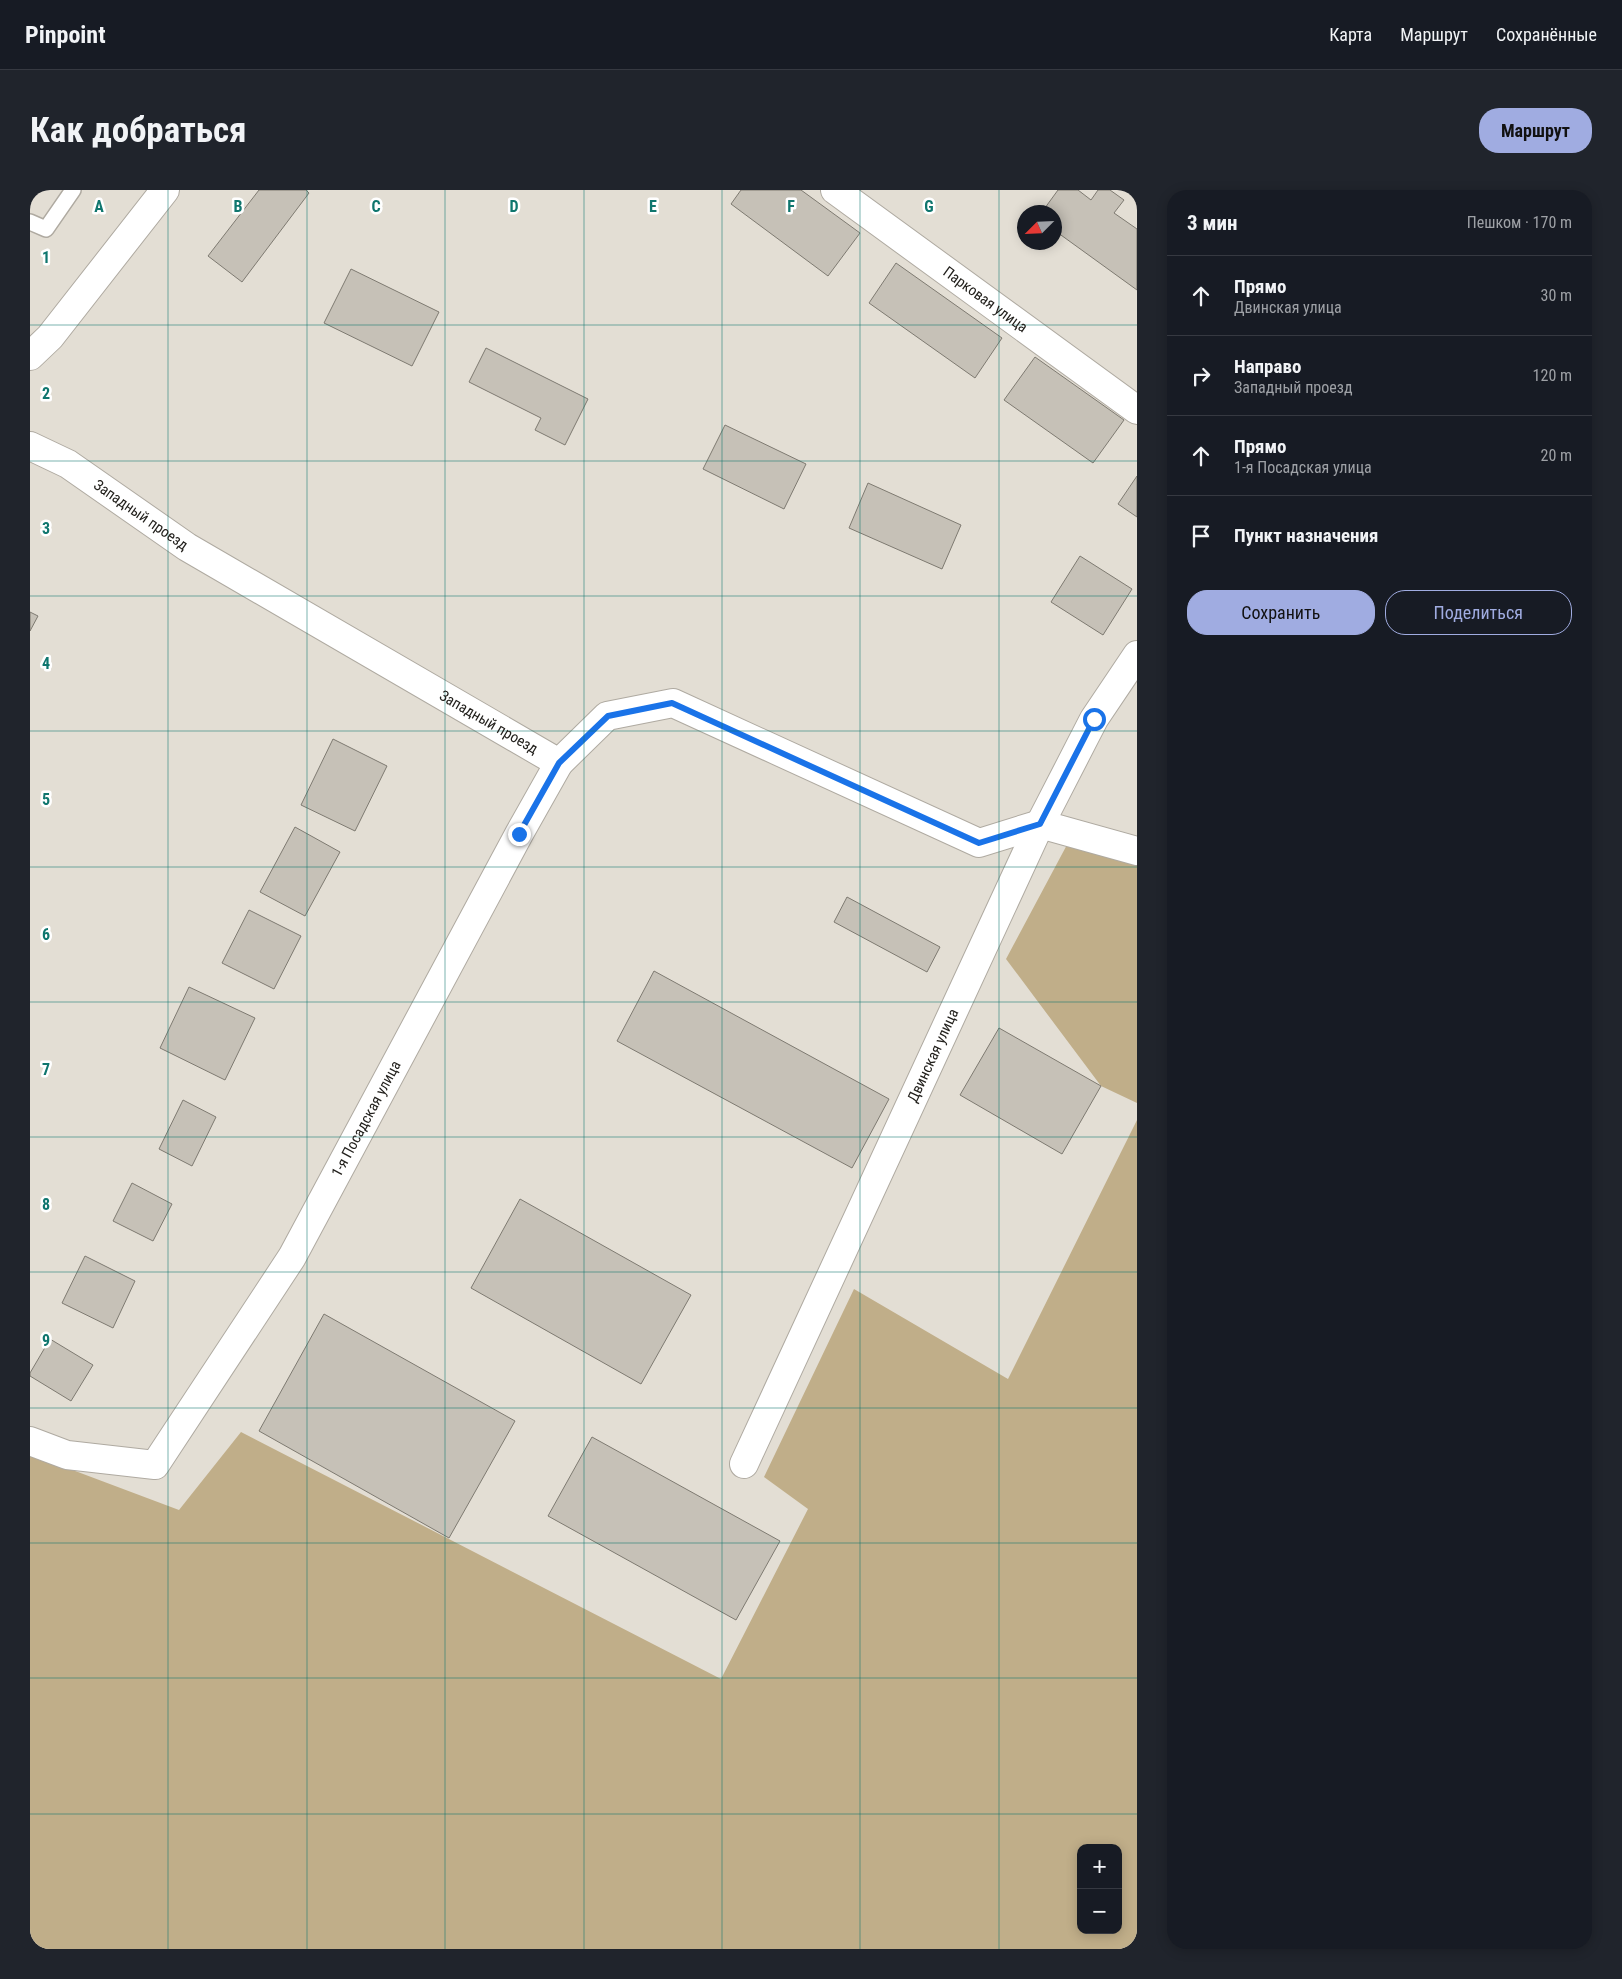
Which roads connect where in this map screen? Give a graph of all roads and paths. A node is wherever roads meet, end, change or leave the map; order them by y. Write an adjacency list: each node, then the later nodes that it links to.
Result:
1 (73, 190): 4 (lane)
2 (165, 190): 5 (street)
3 (835, 190): 6 (street, Парковая улица)
4 (30, 222)
5 (30, 356)
6 (1137, 410)
7 (30, 446): 9 (street, Западный проезд)
8 (1137, 655): 10 (street, Двинская улица)
9 (559, 763): 10 (street); 12 (street, 1-я Посадская улица)
10 (1040, 824): 11 (street); 13 (street, Двинская улица)
11 (1137, 851)
12 (30, 1441)
13 (744, 1464)

